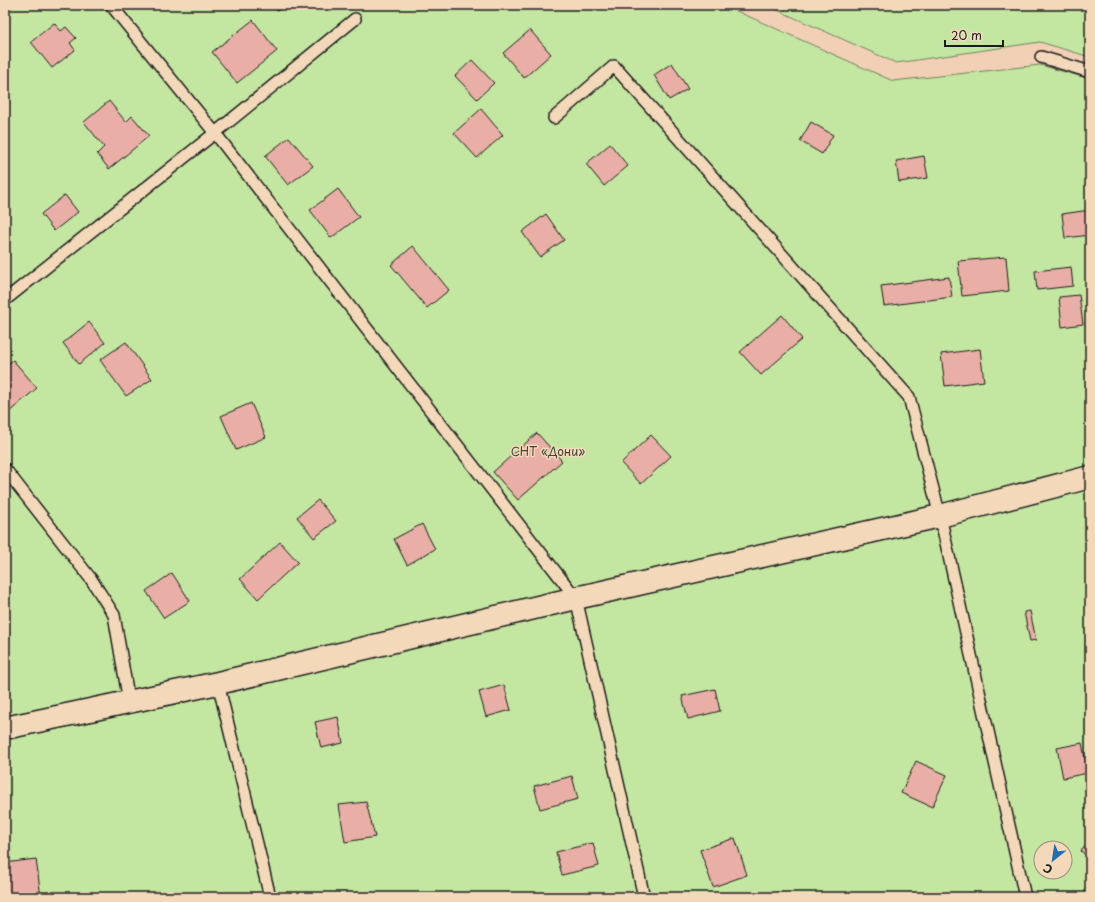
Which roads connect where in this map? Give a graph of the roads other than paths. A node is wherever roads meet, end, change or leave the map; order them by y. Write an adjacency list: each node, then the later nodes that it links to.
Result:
1 (111, 5): 6 (lane)
2 (355, 19): 6 (lane)
3 (1041, 57): 4 (lane)
4 (1090, 72)
5 (554, 118): 10 (lane)
6 (216, 133): 7 (lane); 11 (lane)
7 (5, 300)
8 (5, 469): 13 (lane)
9 (1090, 477): 10 (street)
10 (940, 516): 11 (street); 17 (lane)
11 (576, 598): 12 (street); 16 (lane)
12 (218, 683): 13 (street); 15 (lane)
13 (129, 702): 14 (street)
14 (5, 728)
15 (270, 897)
16 (644, 897)
17 (1025, 897)

